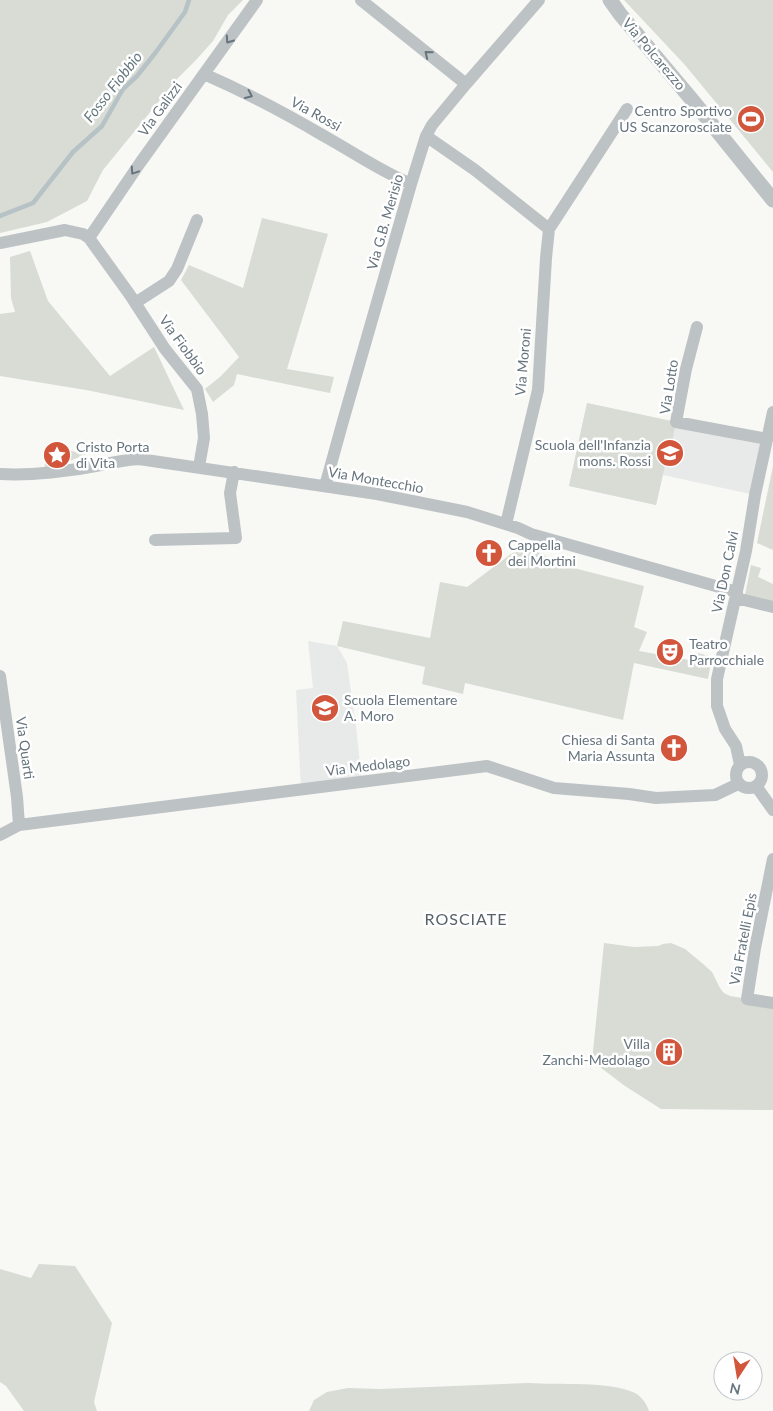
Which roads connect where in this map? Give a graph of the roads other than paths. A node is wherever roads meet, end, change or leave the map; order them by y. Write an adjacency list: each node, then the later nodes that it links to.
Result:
1 (257, 0): 5 (street, Via Galizzi, one-way to 5)
2 (362, 0): 6 (street, one-way to 2)
3 (539, 0): 6 (street, Via G.B. Merisio)
4 (610, 0): 10 (street, Via Polcarezzo)
5 (204, 74): 9 (street, Via Rossi, one-way to 9); 13 (street, Via Galizzi, one-way to 13)
6 (466, 84): 8 (street, Via G.B. Merisio)
7 (627, 109): 12 (street, Via Moroni)
8 (426, 136): 9 (street, Via G.B. Merisio); 12 (street)
9 (411, 184): 22 (street, Via G.B. Merisio)
10 (773, 200)
11 (197, 220): 15 (street)
12 (549, 229): 23 (street, Via Moroni)
13 (89, 238): 14 (street); 15 (street, Via Fiobbio)
14 (0, 243)
15 (135, 303): 19 (street, Via Fiobbio)
16 (697, 328): 18 (street, Via Lotto)
17 (773, 412): 18 (street, Via Don Calvi)
18 (767, 439): 25 (street, Via Don Calvi)
19 (199, 467): 20 (street, Via Montecchio); 21 (street, Via Montecchio)
20 (234, 472): 22 (street, Via Montecchio); 24 (street)
21 (0, 474)
22 (325, 486): 23 (street, Via Montecchio)
23 (506, 524): 25 (street, Via Montecchio)
24 (156, 540)
25 (736, 595): 26 (street, Via Montecchio); 28 (street, Via Don Calvi)
26 (773, 606)
27 (0, 676): 33 (street, Via Quarti)
28 (740, 765): 30 (street); 31 (street)
29 (773, 768): 30 (street)
30 (759, 781): 31 (street); 32 (street)
31 (738, 784): 33 (street, Via Medolago)
32 (773, 810)
33 (19, 825): 34 (street, Via Medolago)
34 (0, 835)
35 (773, 859): 36 (street, Via Fratelli Epis)
36 (773, 1002)

